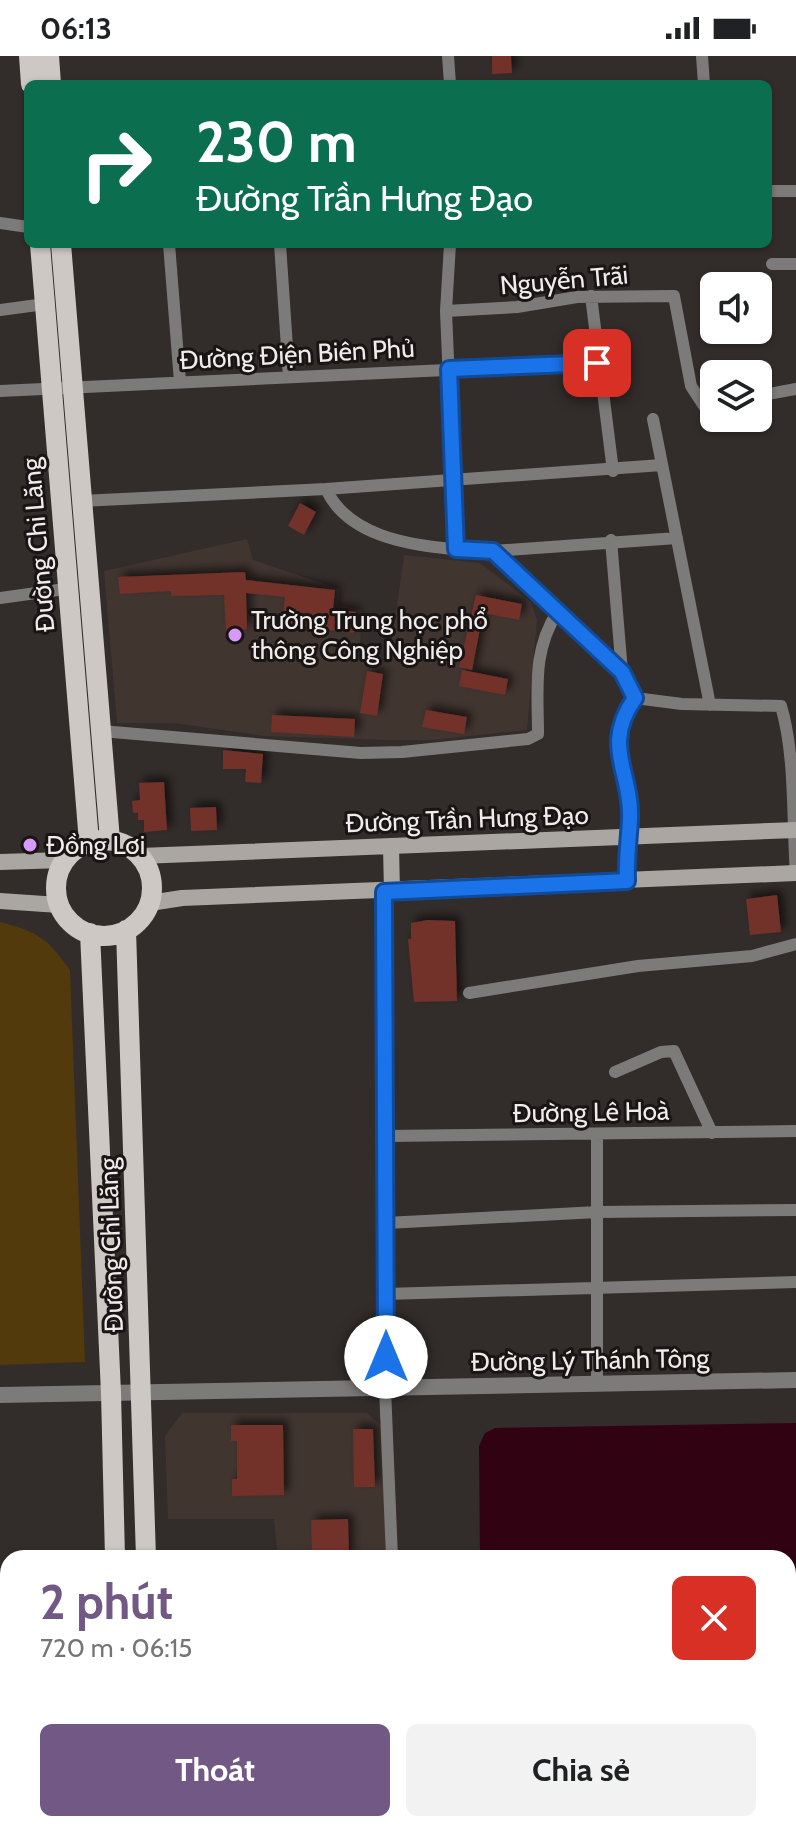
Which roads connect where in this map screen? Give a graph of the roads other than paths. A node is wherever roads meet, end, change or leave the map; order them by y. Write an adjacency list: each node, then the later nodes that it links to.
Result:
1 (29, 56): 5 (main road)
2 (49, 56): 6 (main road)
3 (448, 56): 7 (street)
4 (702, 56): 8 (street)
5 (31, 80)
6 (51, 80)
7 (450, 80)
8 (704, 80)
9 (772, 191): 10 (street)
10 (796, 191)
11 (0, 223): 12 (street)
12 (24, 226)
13 (40, 248): 21 (main road, Đường Chi Lăng)
14 (61, 248): 28 (main road, Đường Chi Lăng)
15 (169, 248): 27 (street)
16 (280, 248): 26 (street)
17 (450, 248): 23 (street)
18 (772, 264): 19 (street)
19 (796, 264)
20 (591, 296): 23 (street, Nguyễn Trãi); 24 (street); 32 (street, Nguyễn Trãi)
21 (45, 304): 22 (street); 28 (main road, Đường Chi Lăng)
22 (0, 310)
23 (446, 311): 25 (street)
24 (597, 363): 25 (street, Đường Điện Biên Phủ); 35 (street)
25 (449, 369): 26 (street, Đường Điện Biên Phủ); 36 (street)
26 (289, 377): 27 (street, Đường Điện Biên Phủ)
27 (180, 382): 28 (street, Đường Điện Biên Phủ)
28 (62, 387): 30 (street, Đường Điện Biên Phủ); 38 (main road, Đường Chi Lăng); 43 (main road, Đường Chi Lăng)
29 (796, 389): 31 (street)
30 (0, 391)
31 (772, 393)
32 (700, 400)
33 (653, 419): 34 (street)
34 (662, 465): 35 (street); 39 (street)
35 (613, 471): 36 (street)
36 (453, 479): 37 (street); 41 (street)
37 (326, 489): 38 (street); 41 (street)
38 (81, 501): 43 (main road, Đường Chi Lăng)
39 (677, 538): 40 (street); 48 (street)
40 (611, 540): 42 (street); 46 (street)
41 (456, 549): 42 (street)
42 (493, 551): 45 (street)
43 (78, 587): 44 (street); 49 (main road, Đường Chi Lăng); 53 (main road, Đường Chi Lăng)
44 (0, 598)
45 (558, 611): 46 (street); 49 (street)
46 (622, 672): 47 (street)
47 (635, 698): 48 (street); 52 (street)
48 (710, 705): 50 (street)
49 (101, 731): 53 (main road, Đường Chi Lăng)
50 (792, 734): 51 (street)
51 (795, 830): 52 (main road, Đường Trần Hưng Đạo); 58 (street)
52 (626, 837): 54 (main road, Đường Trần Hưng Đạo); 59 (main road)
53 (99, 841): 55 (main road); 56 (main road)
54 (391, 846): 55 (main road, Đường Trần Hưng Đạo); 60 (main road)
55 (140, 856): 62 (main road)
56 (64, 860): 57 (main road); 63 (main road)
57 (0, 862)
58 (796, 874): 59 (main road)
59 (627, 881): 60 (main road)
60 (388, 892): 62 (main road); 72 (street)
61 (0, 901): 63 (main road)
62 (150, 903): 64 (main road)
63 (59, 905): 65 (main road)
64 (126, 930): 65 (main road); 83 (main road, Đường Chi Lăng)
65 (90, 933): 82 (main road, Đường Chi Lăng)
66 (796, 944): 67 (street)
67 (469, 993)
68 (615, 1072): 70 (street)
69 (796, 1131): 70 (street, Đường Lê Hoà)
70 (712, 1133): 71 (street, Đường Lê Hoà)
71 (597, 1134): 72 (street, Đường Lê Hoà); 74 (street)
72 (387, 1136): 75 (street)
73 (796, 1210): 74 (street)
74 (597, 1212): 75 (street); 77 (street)
75 (386, 1223): 78 (street)
76 (796, 1282): 77 (street)
77 (597, 1287): 78 (street); 80 (street)
78 (386, 1294): 81 (street)
79 (796, 1380): 80 (street, Đường Lý Thánh Tông)
80 (597, 1384): 81 (street, Đường Lý Thánh Tông)
81 (385, 1388): 83 (street, Đường Lý Thánh Tông); 87 (street)
82 (111, 1393): 83 (street, Đường Lý Thánh Tông); 84 (street, Đường Lý Thánh Tông); 85 (main road, Đường Chi Lăng)
83 (143, 1393): 86 (main road, Đường Chi Lăng)
84 (0, 1395)
85 (115, 1550)
86 (146, 1550)
87 (392, 1550)

